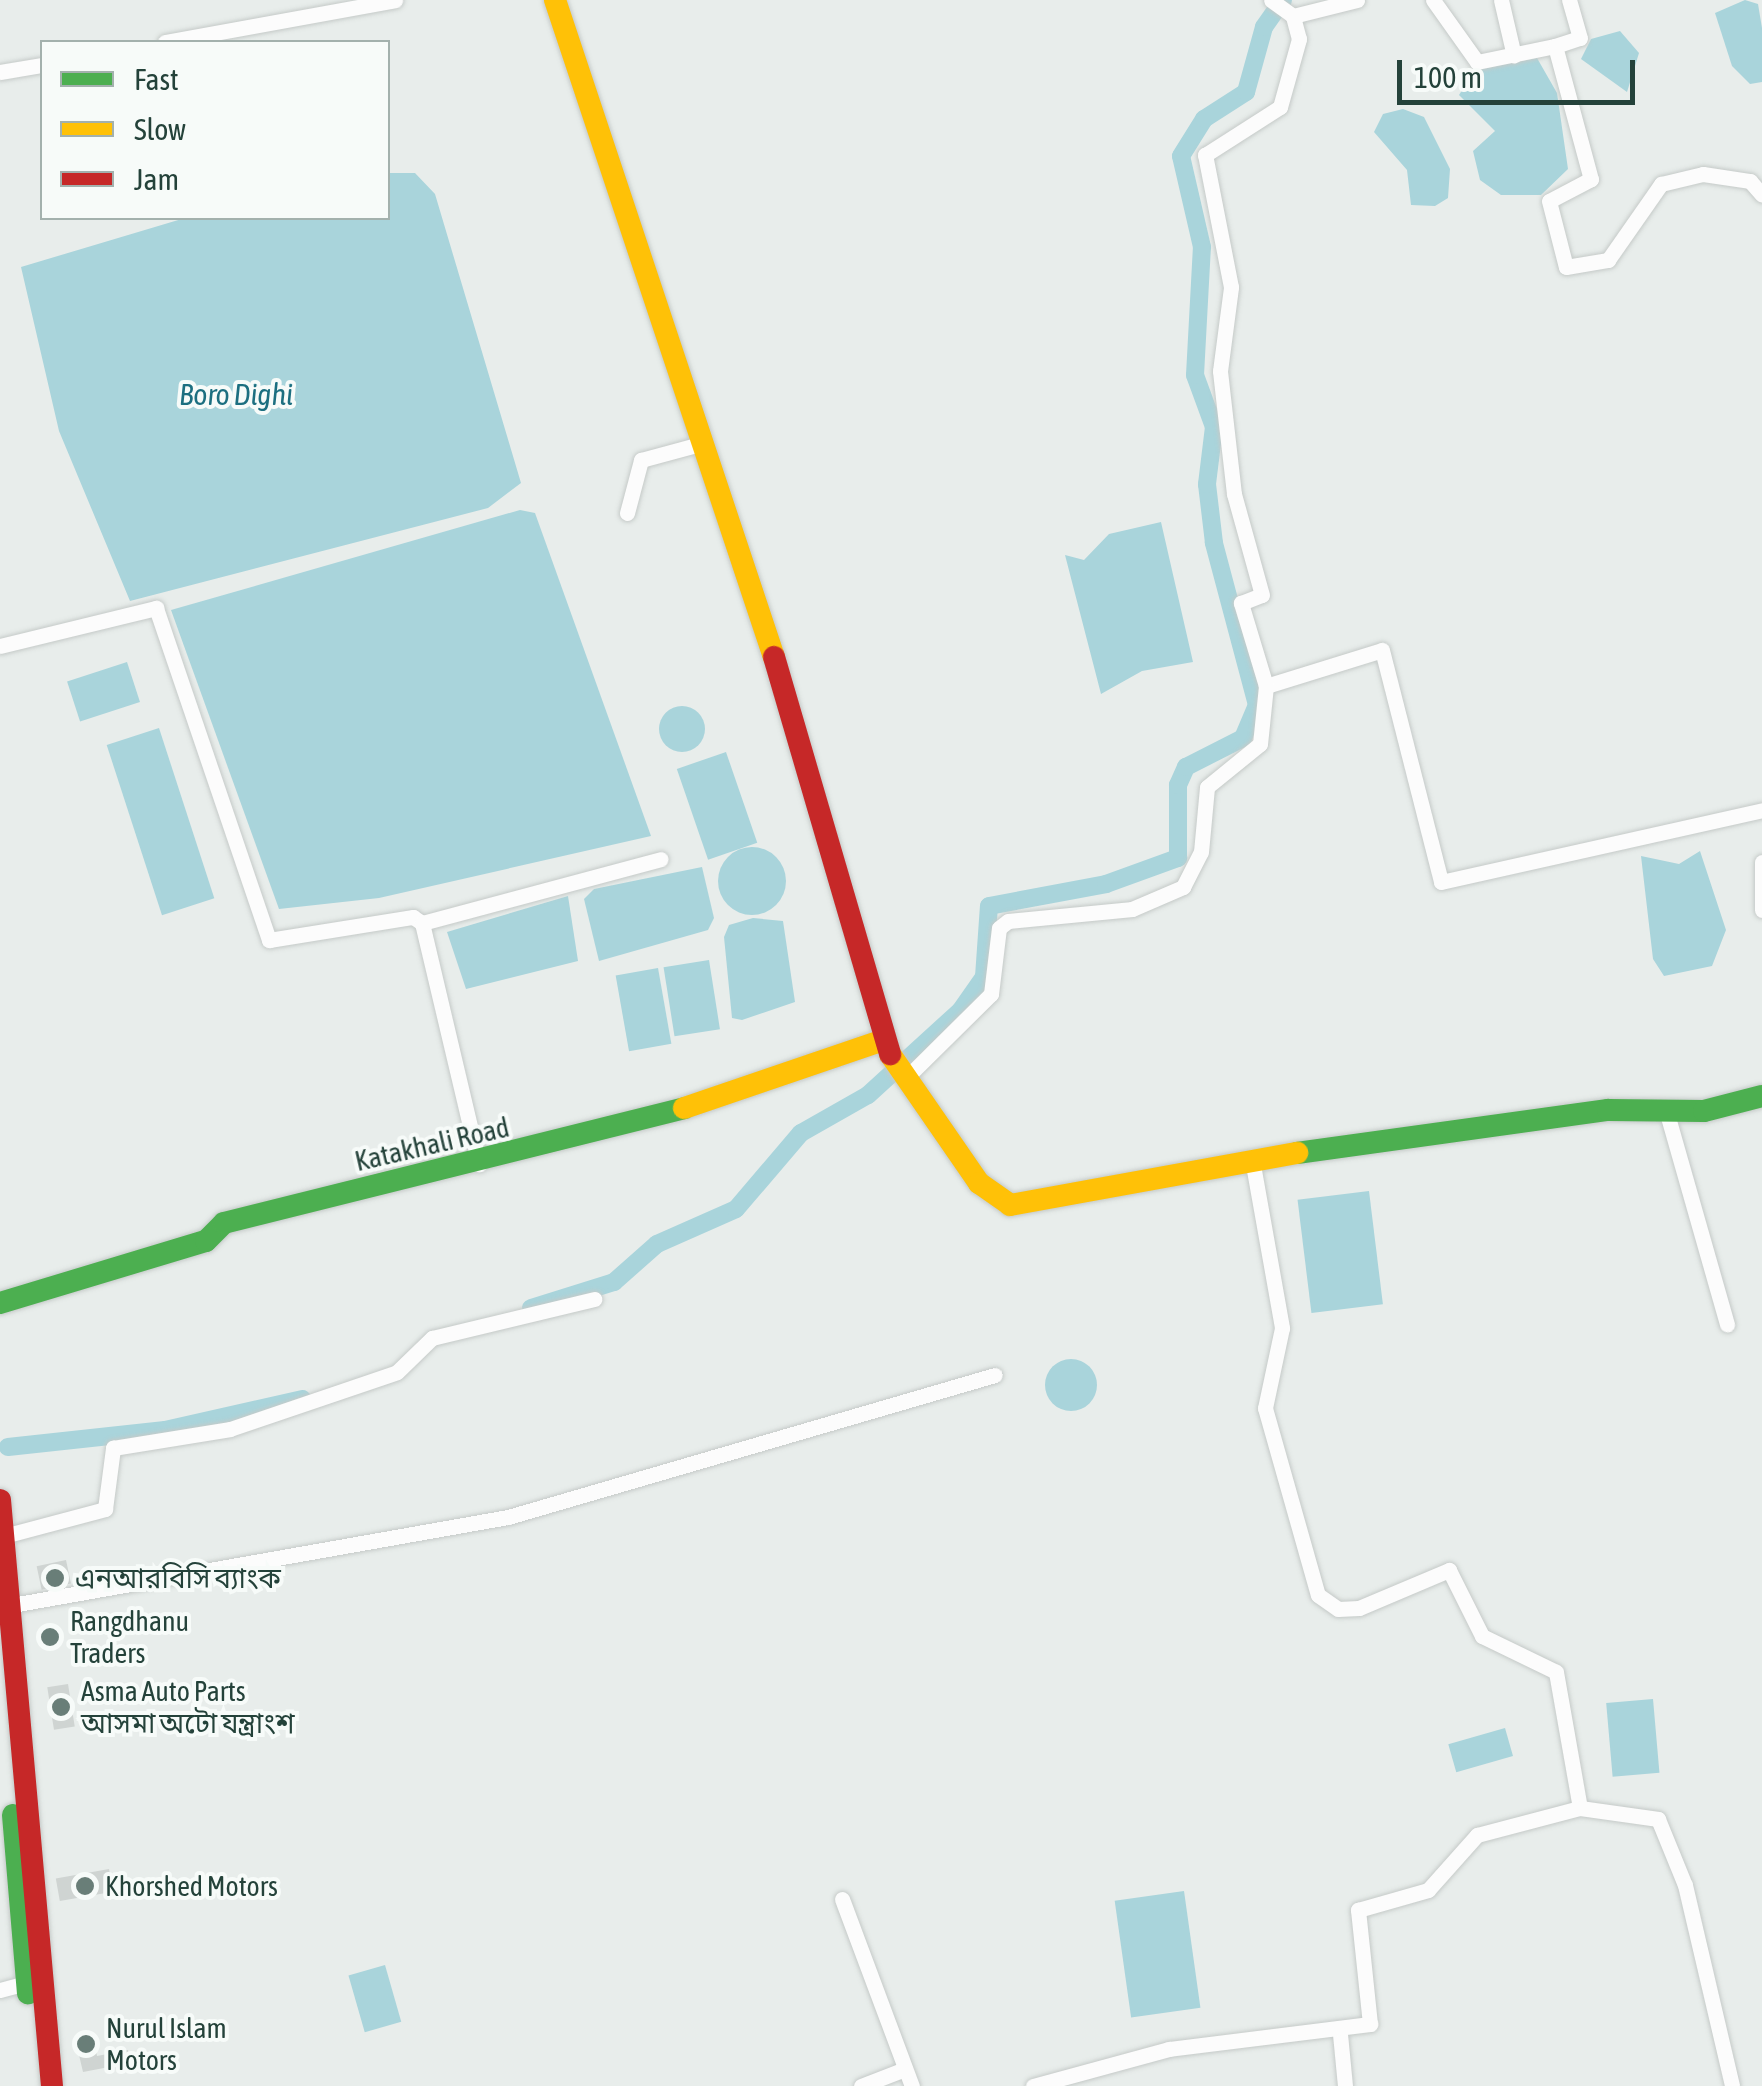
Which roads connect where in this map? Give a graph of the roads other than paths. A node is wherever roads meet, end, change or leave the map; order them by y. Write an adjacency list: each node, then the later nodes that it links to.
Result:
1 (395, 0): 9 (street)
2 (555, 0): 15 (main road)
3 (1271, 0): 8 (street)
4 (1357, 0): 8 (street)
5 (1433, 0): 11 (street)
6 (1501, 0): 11 (street)
7 (1569, 0): 10 (street)
8 (1293, 16): 18 (street)
9 (176, 40)
10 (1554, 46): 11 (street); 14 (street)
11 (1514, 56)
12 (40, 65): 13 (street)
13 (0, 72)
14 (1762, 195)
15 (704, 443): 16 (street); 24 (main road)
16 (627, 513)
17 (0, 646): 23 (street)
18 (1266, 686): 19 (street); 25 (street)
19 (1762, 810)
20 (661, 859): 23 (street)
21 (1762, 862): 22 (street)
22 (1762, 910)
23 (422, 923): 29 (street)
24 (881, 1041): 25 (main road); 29 (main road, Katakhali Road)
25 (906, 1079): 28 (main road)
26 (1760, 1099): 27 (main road)
27 (1666, 1110): 28 (main road); 32 (street)
28 (1252, 1159): 38 (street)
29 (480, 1164): 31 (main road, Katakhali Road)
30 (594, 1299): 35 (street)
31 (0, 1304)
32 (1727, 1324)
33 (995, 1374): 36 (street)
34 (0, 1500): 35 (main road)
35 (2, 1536): 36 (main road)
36 (12, 1605): 45 (main road)
37 (0, 1665): 40 (main road)
38 (1580, 1808): 42 (street); 50 (street)
39 (842, 1899): 43 (street)
40 (27, 1983): 41 (street); 44 (main road)
41 (0, 1990)
42 (1340, 2034): 48 (street); 49 (street)
43 (905, 2069): 46 (street); 47 (street)
44 (34, 2086)
45 (52, 2086)
46 (861, 2086)
47 (912, 2086)
48 (1032, 2086)
49 (1345, 2086)
50 (1732, 2086)

